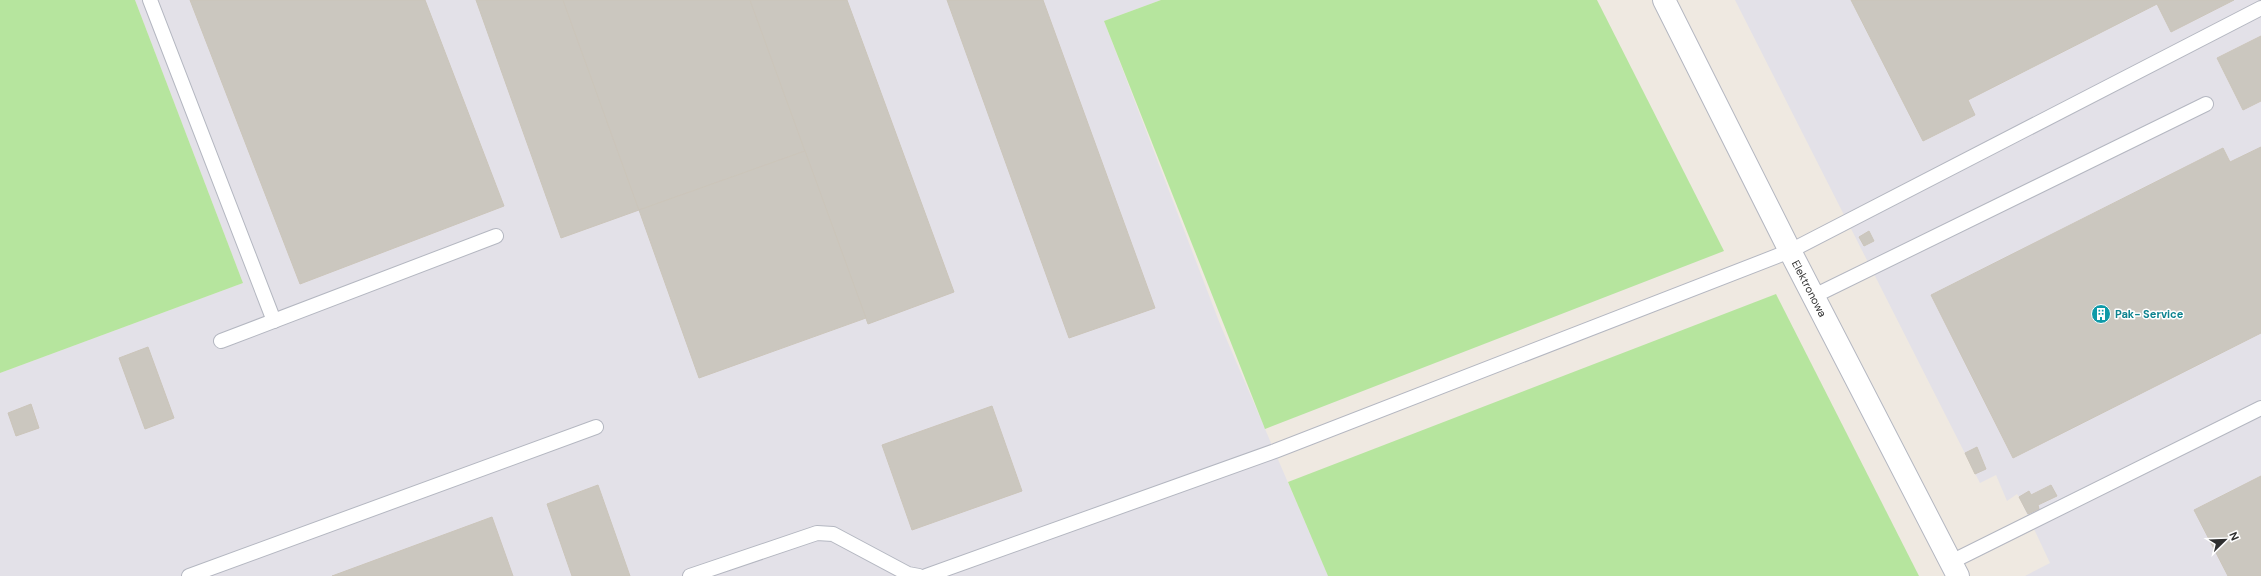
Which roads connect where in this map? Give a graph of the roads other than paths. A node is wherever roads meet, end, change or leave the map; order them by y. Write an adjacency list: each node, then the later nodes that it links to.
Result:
1 (150, 0): 8 (lane)
2 (1664, 0): 6 (street, Elektronowa)
3 (2261, 8): 6 (lane)
4 (2206, 104): 7 (lane)
5 (496, 236): 8 (lane)
6 (1790, 251): 7 (street, Elektronowa); 16 (lane)
7 (1814, 296): 12 (street, Elektronowa)
8 (274, 321): 9 (lane)
9 (221, 341)
10 (2261, 408): 12 (lane)
11 (596, 427): 13 (lane)
12 (1955, 569)
13 (189, 576)
14 (690, 576): 15 (lane)
15 (920, 576)
16 (926, 576)

